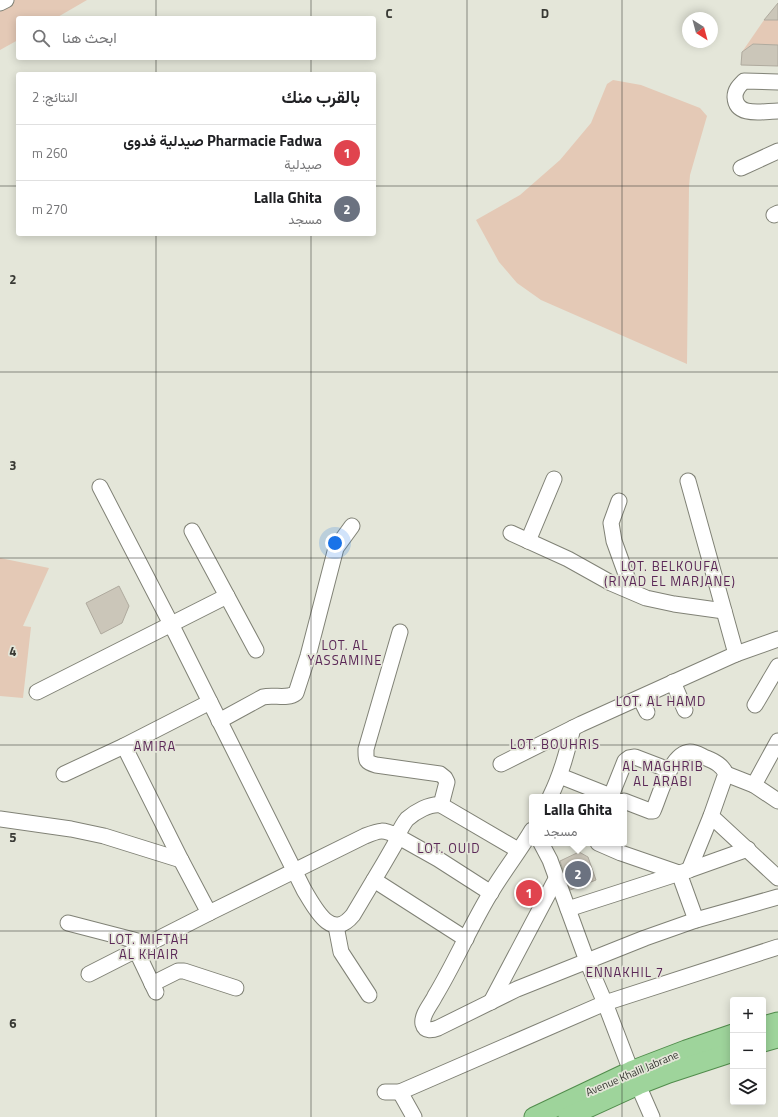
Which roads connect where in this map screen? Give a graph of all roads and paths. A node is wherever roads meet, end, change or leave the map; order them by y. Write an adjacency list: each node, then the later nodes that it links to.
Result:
1 (6, 0): 2 (street)
2 (0, 3)
3 (778, 82): 4 (street)
4 (778, 111)
5 (778, 151): 6 (street)
6 (741, 168)
7 (554, 479): 14 (street)
8 (688, 481): 17 (street)
9 (100, 487): 18 (street)
10 (619, 501): 15 (street)
11 (352, 526): 31 (street)
12 (192, 531): 16 (street)
13 (511, 533): 14 (street)
14 (528, 541): 15 (street)
15 (632, 591): 17 (street)
16 (227, 596): 18 (street); 21 (street)
17 (724, 611): 22 (street)
18 (171, 624): 25 (street); 27 (street)
19 (400, 632): 46 (street)
20 (778, 639): 22 (street)
21 (256, 650)
22 (736, 654): 24 (street)
23 (778, 666): 28 (street)
24 (673, 682): 26 (street); 29 (street)
25 (37, 692)
26 (640, 698): 30 (street); 32 (street)
27 (210, 702): 31 (street); 34 (street)
28 (755, 705)
29 (685, 710)
30 (647, 712)
31 (220, 721): 56 (street)
32 (573, 728): 35 (street); 39 (street)
33 (778, 741): 40 (street)
34 (124, 746): 37 (street); 55 (street)
35 (501, 764)
36 (669, 770): 38 (street); 43 (street); 45 (street)
37 (64, 774)
38 (726, 774): 40 (street); 47 (street)
39 (560, 776): 41 (street); 42 (street)
40 (754, 785): 44 (street)
41 (551, 794)
42 (605, 794)
43 (613, 794)
44 (778, 801)
45 (627, 803)
46 (441, 805): 49 (street); 54 (street)
47 (712, 816): 53 (street); 57 (street)
48 (0, 819): 55 (street)
49 (397, 836): 56 (street); 60 (street); 61 (street)
50 (529, 843): 54 (street)
51 (541, 846): 59 (street)
52 (605, 846): 57 (street)
53 (748, 849): 57 (street); 58 (street)
54 (518, 850): 61 (street)
55 (181, 860): 64 (street)
56 (296, 871): 64 (street); 67 (street)
57 (684, 872): 63 (street); 65 (street)
58 (778, 878)
59 (556, 879): 63 (street); 75 (street)
60 (374, 880): 67 (street); 68 (street)
61 (491, 892): 68 (street)
62 (778, 897): 65 (street)
63 (568, 908): 71 (street)
64 (209, 913): 69 (street)
65 (696, 920): 71 (street)
66 (68, 923): 69 (street)
67 (336, 926): 74 (street)
68 (466, 939): 75 (street)
69 (142, 947): 72 (street); 73 (street)
70 (778, 947): 76 (street)
71 (587, 961): 75 (street); 76 (street)
72 (89, 974)
73 (236, 988)
74 (369, 995)
75 (491, 1002)
76 (605, 1003): 83 (street); 85 (street)
77 (778, 1022): 78 (main road)
78 (766, 1025)
79 (730, 1035): 83 (main road, Avenue Khalil Jabrane)
80 (778, 1038): 81 (main road)
81 (766, 1041)
82 (730, 1053): 83 (main road, Avenue Khalil Jabrane)
83 (634, 1078): 87 (main road, Avenue Khalil Jabrane); 88 (main road, Avenue Khalil Jabrane); 89 (street)
84 (385, 1092): 85 (street)
85 (400, 1092): 86 (street)
86 (414, 1117)
87 (534, 1117)
88 (568, 1117)
89 (652, 1117)

